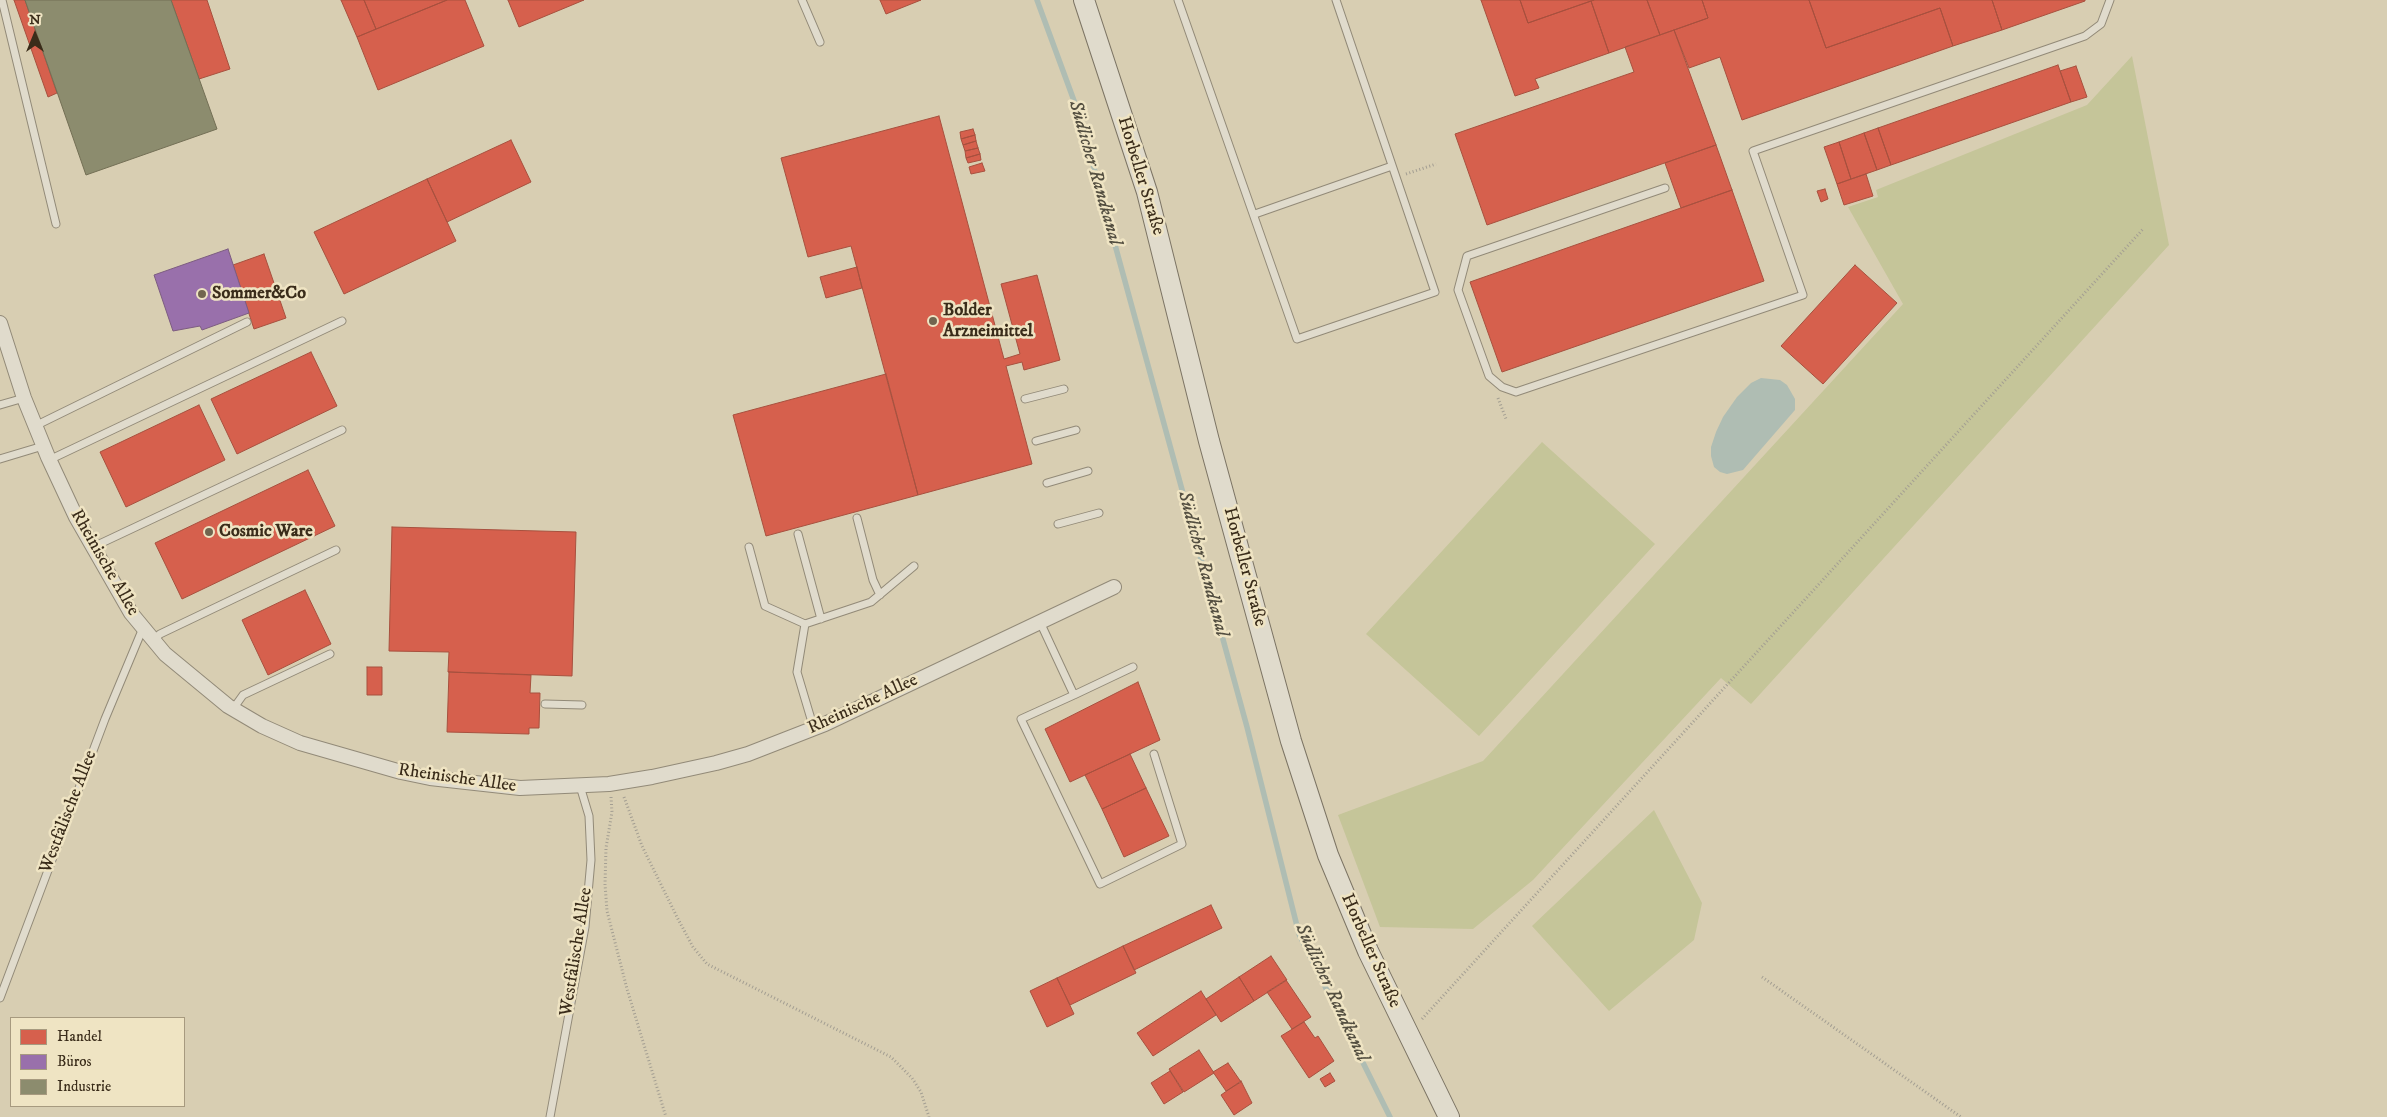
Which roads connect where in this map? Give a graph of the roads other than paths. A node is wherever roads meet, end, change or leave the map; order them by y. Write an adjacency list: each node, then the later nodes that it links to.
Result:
1 (2, 0): 11 (lane)
2 (802, 0): 7 (lane)
3 (1084, 0): 54 (main road, Horbeller Straße)
4 (1178, 0): 10 (lane)
5 (1336, 0): 8 (lane)
6 (2110, 0): 9 (lane)
7 (820, 42)
8 (1392, 166): 10 (lane); 10 (lane)
9 (1666, 188)
10 (1255, 214)
11 (56, 224)
12 (342, 321): 25 (lane)
13 (247, 322): 19 (lane)
14 (0, 323): 16 (street, Rheinische Allee)
15 (1064, 388): 17 (lane)
16 (24, 398): 18 (lane); 19 (street, Rheinische Allee)
17 (1025, 399)
18 (0, 405)
19 (35, 426): 23 (street, Rheinische Allee)
20 (342, 430): 32 (lane)
21 (1076, 430): 22 (lane)
22 (1036, 441)
23 (43, 446): 24 (lane); 25 (street, Rheinische Allee)
24 (0, 458)
25 (49, 460): 32 (street, Rheinische Allee)
26 (1088, 471): 27 (lane)
27 (1047, 483)
28 (1099, 513): 30 (lane)
29 (857, 518): 37 (lane)
30 (1058, 524)
31 (798, 534): 38 (lane)
32 (93, 547): 41 (street, Rheinische Allee)
33 (749, 547): 40 (lane)
34 (336, 550): 42 (lane)
35 (914, 566): 37 (lane)
36 (1114, 587): 39 (street, Rheinische Allee)
37 (880, 595): 38 (lane)
38 (821, 619): 40 (lane)
39 (1040, 622): 45 (lane); 49 (street, Rheinische Allee)
40 (805, 624): 49 (lane)
41 (143, 628): 42 (street, Rheinische Allee); 52 (lane, Westfälische Allee)
42 (153, 640): 48 (street, Rheinische Allee)
43 (330, 654): 48 (lane)
44 (1133, 667): 45 (lane)
45 (1074, 695): 50 (lane)
46 (545, 704): 47 (lane)
47 (582, 705)
48 (233, 709): 51 (street, Rheinische Allee)
49 (814, 729): 51 (street, Rheinische Allee)
50 (1154, 754)
51 (580, 786): 53 (lane, Westfälische Allee)
52 (0, 998)
53 (550, 1117)
54 (1449, 1117)

